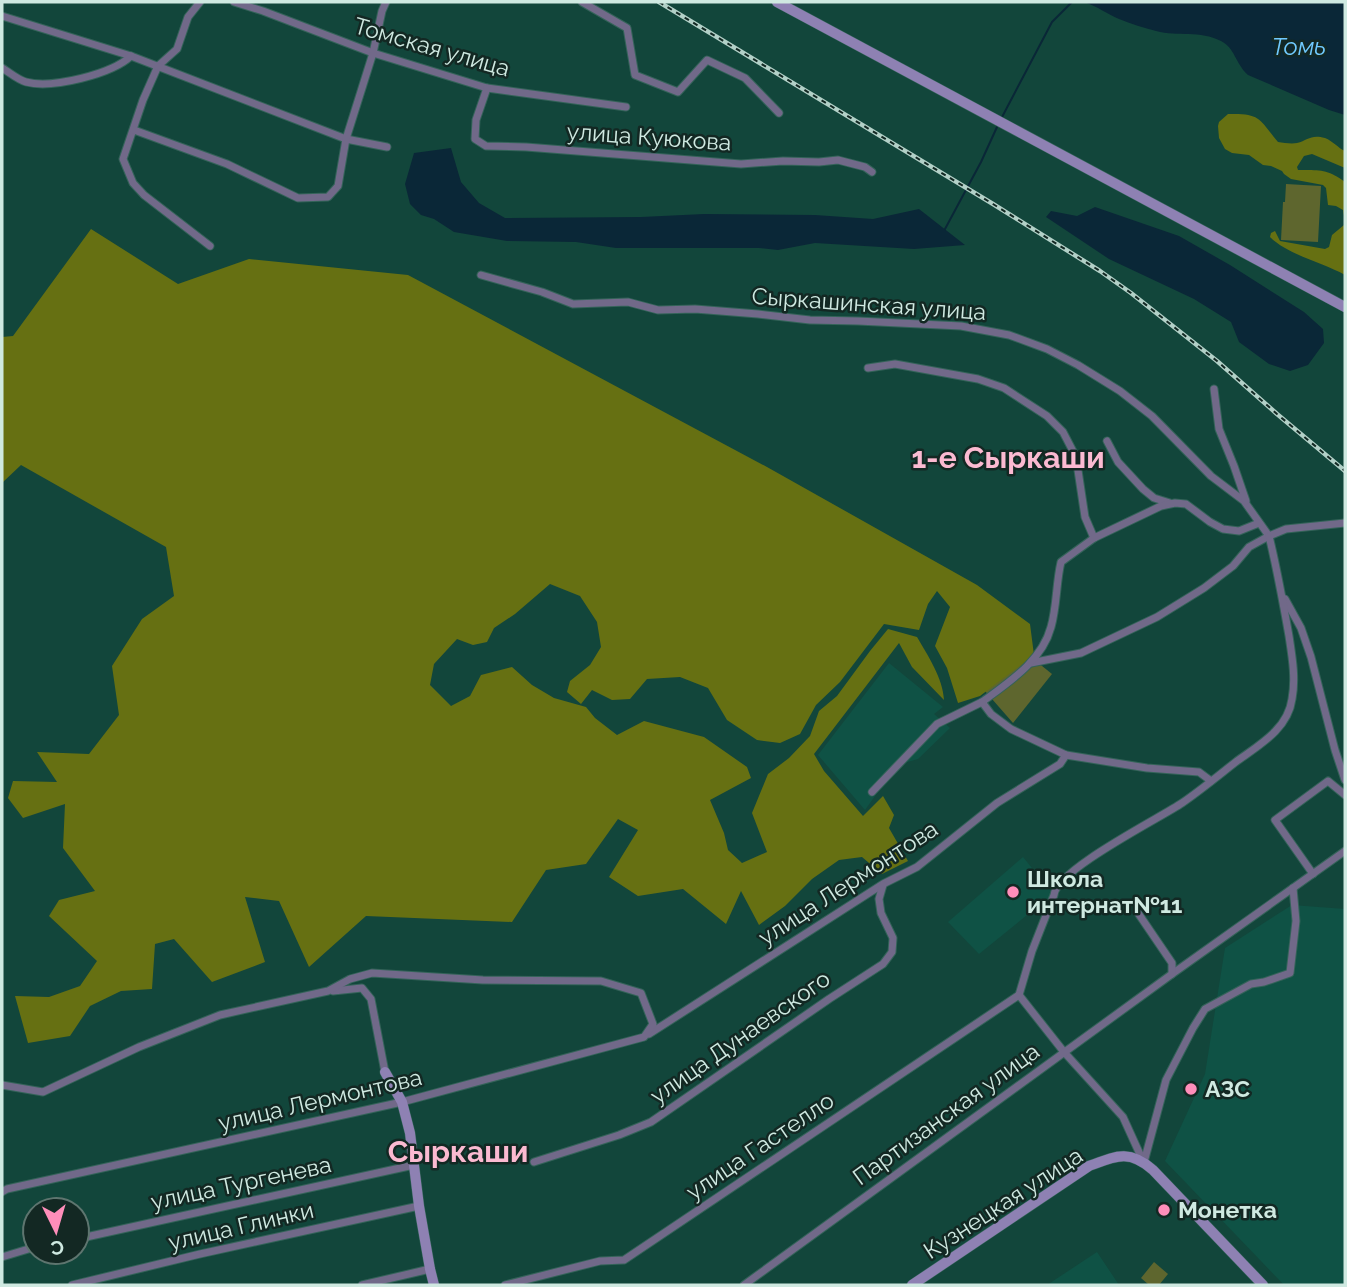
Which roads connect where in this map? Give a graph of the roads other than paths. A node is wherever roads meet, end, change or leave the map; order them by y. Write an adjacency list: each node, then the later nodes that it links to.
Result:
1 (201, 2): 9 (street)
2 (234, 2): 7 (street, Томская улица)
3 (386, 2): 7 (street)
4 (582, 2): 13 (street)
5 (777, 2): 20 (street)
6 (2, 16): 8 (street)
7 (373, 53): 11 (street, Томская улица); 15 (street)
8 (131, 55): 9 (street); 10 (street)
9 (158, 66): 14 (street); 15 (street)
10 (2, 68)
11 (487, 88): 12 (street, Томская улица); 17 (street, улица Куюкова)
12 (626, 107)
13 (779, 113)
14 (134, 130): 15 (street); 18 (street)
15 (346, 139): 16 (street)
16 (387, 147)
17 (872, 172)
18 (210, 246)
19 (481, 275): 25 (street, Сыркашинская улица)
20 (1345, 307)
21 (869, 368): 29 (street)
22 (1213, 389): 25 (street)
23 (1107, 441): 24 (street)
24 (1170, 504): 26 (street); 29 (street)
25 (1249, 508): 26 (street, Сыркашинская улица)
26 (1259, 523): 28 (street, Сыркашинская улица)
27 (1345, 523): 28 (street)
28 (1269, 536): 30 (street); 31 (street)
29 (1094, 538): 31 (street)
30 (1282, 595): 34 (street); 35 (street)
31 (1031, 663): 32 (street)
32 (982, 702): 33 (street); 36 (street)
33 (1066, 755): 35 (street); 40 (street, улица Лермонтова)
34 (1345, 780)
35 (1211, 781): 45 (street)
36 (872, 792)
37 (1345, 795): 39 (street)
38 (1345, 851): 39 (street, Партизанская улица)
39 (1313, 874): 41 (street, Партизанская улица)
40 (883, 884): 46 (street, улица Лермонтова); 51 (street, улица Дунаевского)
41 (1293, 888): 43 (street, Партизанская улица); 52 (street)
42 (1138, 913): 43 (street)
43 (1172, 974): 47 (street, Партизанская улица)
44 (328, 991): 46 (street); 48 (street); 49 (street)
45 (1019, 995): 47 (street); 63 (street, улица Гастелло)
46 (644, 1037): 50 (street, улица Лермонтова)
47 (1063, 1052): 52 (street); 64 (street, Партизанская улица)
48 (385, 1072): 50 (street)
49 (2, 1085)
50 (402, 1102): 53 (street); 54 (street, улица Лермонтова)
51 (534, 1162)
52 (1144, 1162): 65 (street, Кузнецкая улица); 66 (street)
53 (414, 1165): 55 (street); 56 (street, улица Тургенева)
54 (2, 1192)
55 (419, 1206): 59 (street); 60 (street, улица Глинки)
56 (91, 1236)
57 (21, 1252): 58 (street)
58 (2, 1257)
59 (429, 1269): 61 (street); 62 (street)
60 (72, 1285)
61 (362, 1285)
62 (434, 1285)
63 (505, 1285)
64 (744, 1285)
65 (912, 1285)
66 (1263, 1285)

